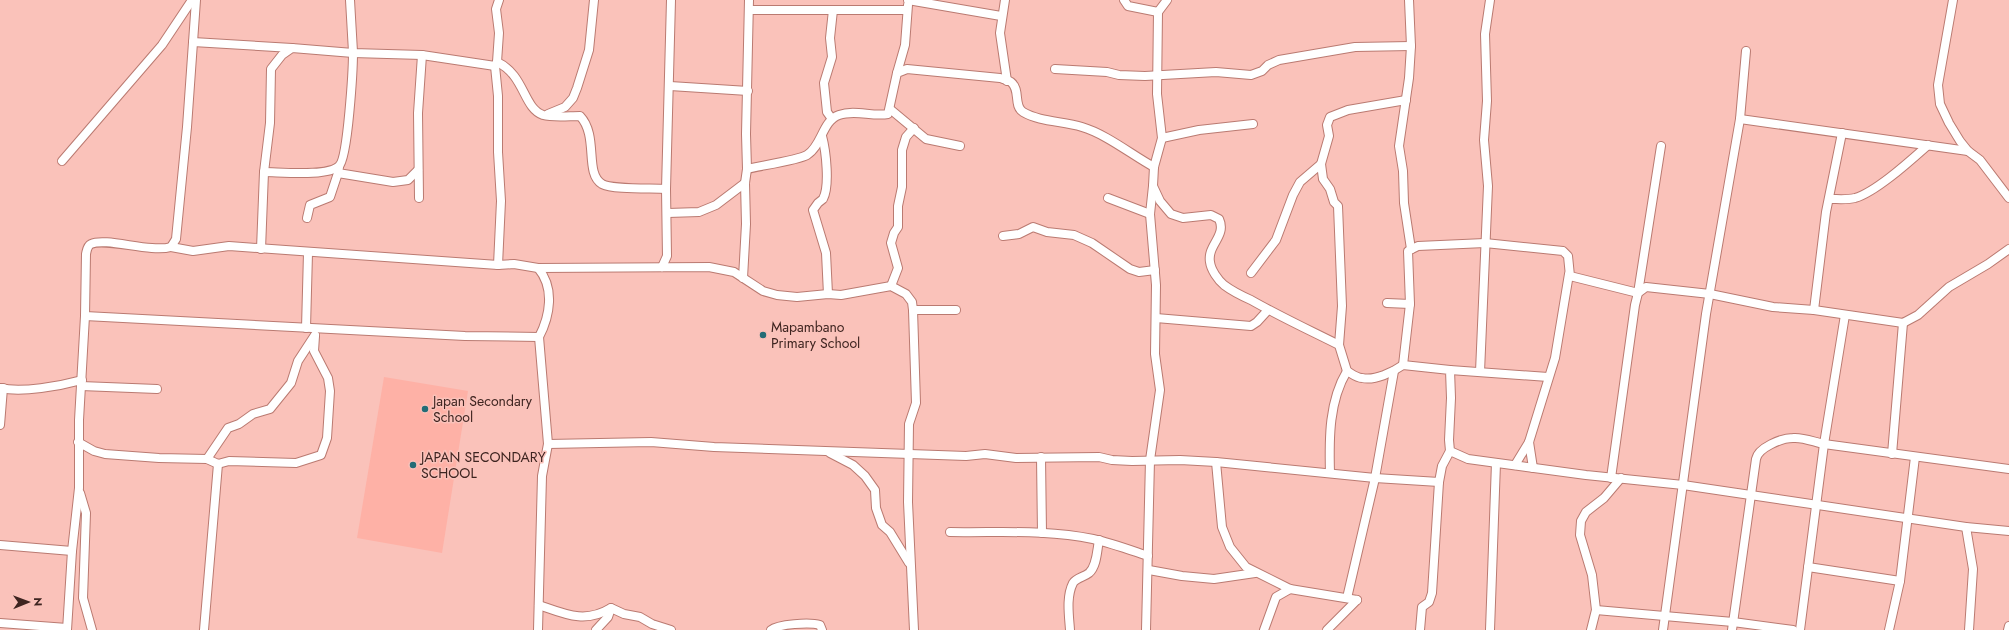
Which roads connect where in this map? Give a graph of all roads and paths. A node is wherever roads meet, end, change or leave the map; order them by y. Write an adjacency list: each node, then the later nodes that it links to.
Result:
1 (192, 0): 47 (street)
2 (196, 0): 20 (street)
3 (350, 0): 24 (street)
4 (499, 0): 26 (street)
5 (594, 0): 35 (street)
6 (671, 0): 31 (street)
7 (749, 0): 15 (street)
8 (908, 0): 17 (street); 19 (street)
9 (1005, 0): 19 (street)
10 (1124, 0): 18 (street)
11 (1167, 0): 18 (street)
12 (1409, 0): 21 (street)
13 (1490, 0): 65 (street)
14 (1953, 0): 46 (street)
15 (749, 10): 16 (street); 32 (street)
16 (833, 10): 17 (street); 36 (street)
17 (907, 10): 28 (street)
18 (1158, 12): 29 (street)
19 (1001, 16): 30 (street)
20 (193, 42): 22 (street); 66 (street)
21 (1411, 46): 29 (street); 33 (street)
22 (292, 48): 24 (street); 53 (street)
23 (1746, 51): 37 (street)
24 (353, 53): 25 (street); 51 (street)
25 (422, 55): 26 (street); 52 (street)
26 (496, 64): 35 (street); 71 (street)
27 (1055, 70): 29 (street)
28 (897, 73): 30 (street); 34 (street)
29 (1157, 75): 42 (street)
30 (1007, 81): 49 (street)
31 (670, 86): 32 (street); 56 (street)
32 (748, 92): 50 (street)
33 (1406, 100): 48 (street); 68 (street)
34 (890, 109): 36 (street); 39 (street)
35 (546, 116): 56 (street)
36 (832, 119): 41 (street)
37 (1740, 119): 40 (street); 81 (street)
38 (1253, 124): 42 (street)
39 (914, 128): 44 (street); 78 (street)
40 (1842, 133): 43 (street); 60 (street)
41 (822, 136): 50 (street); 80 (street)
42 (1162, 138): 49 (street)
43 (1928, 145): 46 (street); 60 (street)
44 (960, 146)
45 (1661, 146): 79 (street)
46 (1968, 151): 59 (street)
47 (62, 161)
48 (1321, 164): 75 (street); 95 (street)
49 (1154, 167): 55 (street)
50 (747, 169): 54 (street)
51 (338, 170): 52 (street); 53 (street); 63 (street)
52 (418, 170): 57 (street)
53 (264, 172): 67 (street)
54 (745, 183): 61 (street); 77 (street)
55 (1153, 186): 62 (street); 86 (street)
56 (666, 189): 61 (street)
57 (420, 198)
58 (1108, 198): 62 (street)
59 (2009, 198)
60 (1830, 199): 87 (street)
61 (668, 213): 72 (street)
62 (1150, 214): 74 (street)
63 (307, 218)
64 (1003, 236): 74 (street)
65 (1485, 243): 68 (street); 76 (street); 100 (street)
66 (171, 247): 67 (street); 89 (street)
67 (261, 249): 70 (street)
68 (1411, 249): 83 (street)
69 (2009, 249): 91 (street)
70 (308, 253): 71 (street); 92 (street)
71 (498, 265): 73 (street)
72 (662, 267): 73 (street); 77 (street)
73 (538, 268): 94 (street)
74 (1155, 270): 90 (street)
75 (1251, 273)
76 (1569, 274): 79 (street); 101 (street)
77 (743, 278): 80 (street)
78 (891, 286): 80 (street); 84 (street)
79 (1638, 293): 81 (street); 126 (street)
80 (828, 294)
81 (1710, 294): 87 (street); 129 (street)
82 (1387, 302): 83 (street)
83 (1410, 304): 96 (street)
84 (913, 310): 85 (street); 112 (street)
85 (956, 310)
86 (1268, 310): 90 (street); 95 (street)
87 (1814, 310): 88 (street)
88 (1845, 315): 91 (street); 109 (street)
89 (85, 316): 92 (street); 102 (street)
90 (1156, 318): 117 (street)
91 (1903, 323): 113 (street)
92 (306, 328): 93 (street)
93 (315, 332): 94 (street); 116 (street); 120 (street)
94 (539, 337): 108 (street)
95 (1339, 345): 98 (street)
96 (1403, 365): 97 (street); 99 (street)
97 (1450, 370): 100 (street); 111 (street)
98 (1347, 371): 99 (street); 124 (street)
99 (1394, 371): 125 (street)
100 (1480, 372): 101 (street)
101 (1548, 378): 107 (street)
102 (81, 383): 103 (street); 104 (street); 106 (street)
103 (2, 388): 105 (street)
104 (157, 389)
105 (0, 425)
106 (78, 442): 116 (street); 130 (street)
107 (1529, 442): 121 (street); 122 (street)
108 (548, 444): 110 (street); 149 (street)
109 (1824, 444): 113 (street); 131 (street); 132 (street)
110 (827, 451): 112 (street); 142 (street)
111 (1450, 451): 119 (street); 128 (street)
112 (908, 454): 114 (street); 142 (street)
113 (1892, 454): 115 (street)
114 (1041, 457): 117 (street); 137 (street)
115 (1916, 457): 123 (street); 133 (street)
116 (206, 459): 120 (street)
117 (1150, 460): 118 (street); 141 (street)
118 (1216, 462): 124 (street); 145 (street)
119 (1496, 463): 121 (street); 170 (street)
120 (218, 464): 158 (street)
121 (1515, 465): 122 (street)
122 (1533, 468): 126 (street)
123 (2009, 469)
124 (1330, 473): 125 (street)
125 (1375, 478): 128 (street); 148 (street)
126 (1611, 478): 127 (street)
127 (1621, 478): 129 (street); 151 (street)
128 (1439, 482): 169 (street)
129 (1683, 485): 131 (street); 152 (street)
130 (79, 488): 140 (street); 157 (street)
131 (1752, 496): 132 (street); 154 (street)
132 (1817, 505): 133 (street); 143 (street)
133 (1908, 518): 134 (street); 146 (street)
134 (1966, 527): 135 (street); 176 (street)
135 (2009, 531)
136 (950, 532): 137 (street)
137 (1042, 533): 138 (street)
138 (1099, 540): 141 (street); 165 (street)
139 (0, 545): 140 (street)
140 (72, 551): 156 (street)
141 (1148, 556): 144 (street)
142 (911, 567): 164 (street)
143 (1808, 567): 146 (street); 174 (street)
144 (1149, 570): 145 (street); 166 (street)
145 (1255, 573): 147 (street)
146 (1900, 581): 175 (street)
147 (1290, 589): 148 (street); 167 (street)
148 (1347, 598): 168 (street)
149 (539, 605): 150 (street); 159 (street)
150 (612, 608): 160 (street); 161 (street)
151 (1596, 610): 152 (street); 171 (street)
152 (1666, 616): 154 (street); 172 (street)
153 (0, 623): 156 (street)
154 (1732, 626): 173 (street)
155 (2009, 626): 177 (street)
156 (67, 629)
157 (92, 630)
158 (204, 630)
159 (538, 630)
160 (596, 630)
161 (671, 630)
162 (771, 630): 163 (street)
163 (822, 630)
164 (914, 630)
165 (1070, 630)
166 (1146, 630)
167 (1264, 630)
168 (1327, 630)
169 (1420, 630)
170 (1490, 630)
171 (1590, 630)
172 (1663, 630)
173 (1793, 630)
174 (1800, 630)
175 (1890, 630)
176 (1969, 630)
177 (2008, 630)

